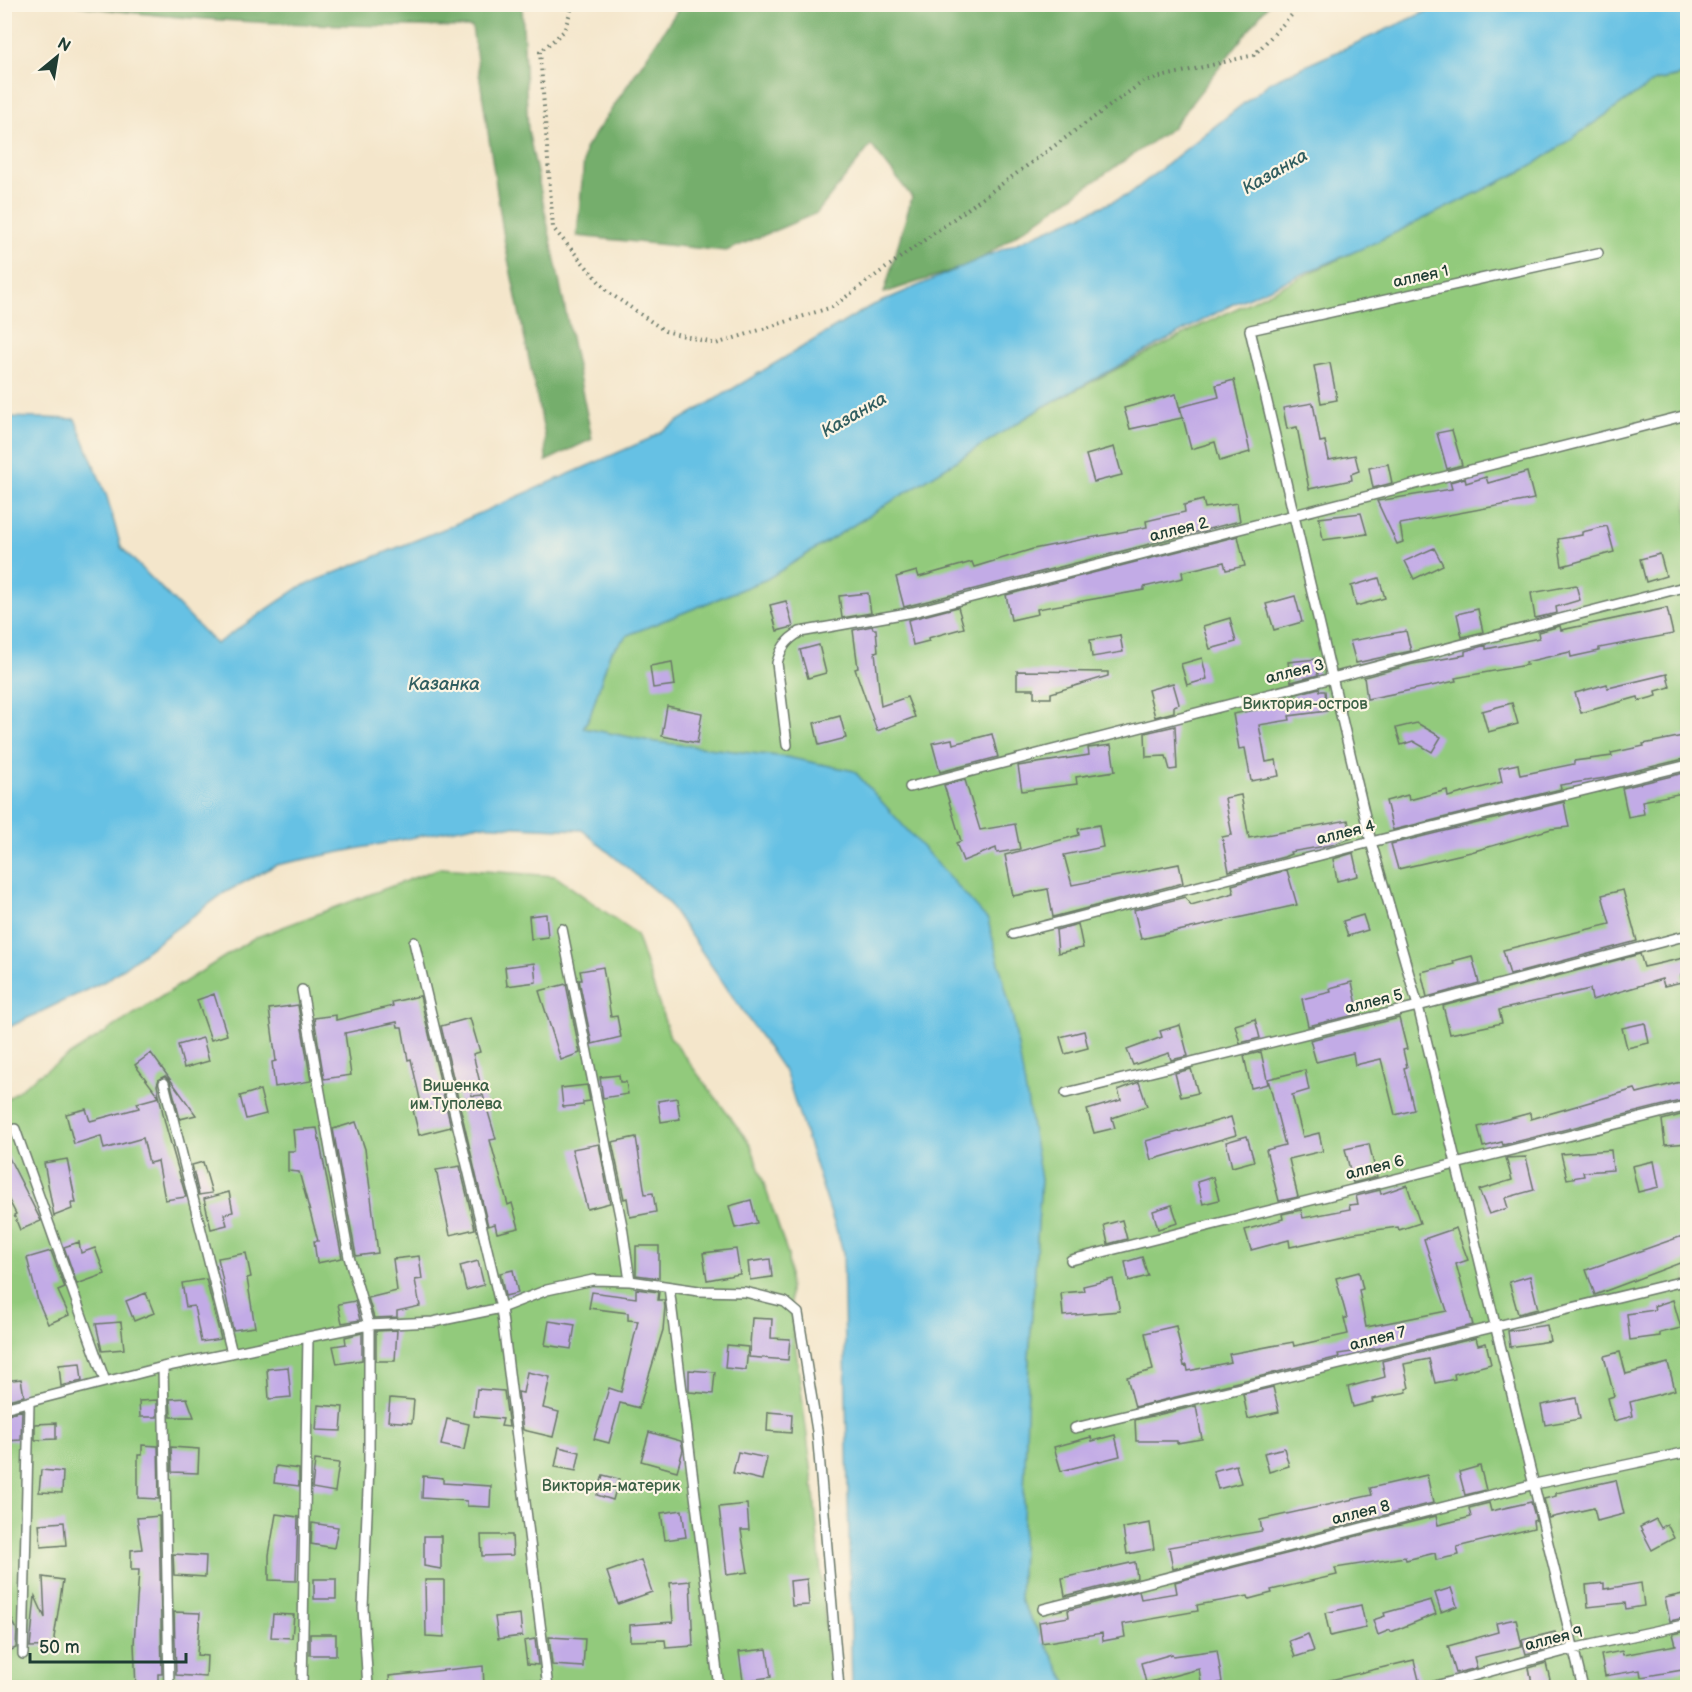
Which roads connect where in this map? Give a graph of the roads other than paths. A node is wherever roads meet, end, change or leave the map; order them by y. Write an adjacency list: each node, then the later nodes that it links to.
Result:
1 (1598, 253): 3 (lane, аллея 1)
2 (1683, 416): 3 (lane, аллея 2)
3 (1292, 517): 5 (lane); 6 (lane, аллея 2)
4 (1688, 586): 5 (lane, аллея 3)
5 (1331, 678): 8 (lane, аллея 3); 9 (lane)
6 (787, 745)
7 (1688, 765): 9 (lane, аллея 4)
8 (910, 787)
9 (1371, 842): 11 (lane, аллея 4); 15 (lane)
10 (562, 929): 23 (lane)
11 (1013, 934)
12 (1688, 935): 15 (lane, аллея 5)
13 (414, 942): 25 (lane)
14 (302, 990): 26 (lane)
15 (1418, 1006): 17 (lane, аллея 5); 20 (lane)
16 (164, 1083): 29 (lane)
17 (1065, 1093)
18 (1688, 1106): 20 (lane, аллея 6)
19 (15, 1129): 31 (lane)
20 (1456, 1162): 21 (lane, аллея 6); 27 (lane)
21 (1071, 1260)
22 (1688, 1280): 27 (lane, аллея 7)
23 (630, 1281): 24 (lane); 25 (lane)
24 (669, 1287): 45 (lane); 46 (lane)
25 (501, 1308): 26 (lane); 44 (lane)
26 (369, 1325): 28 (lane); 43 (lane)
27 (1494, 1326): 34 (lane, аллея 7); 36 (lane)
28 (308, 1338): 29 (lane); 42 (lane)
29 (232, 1353): 30 (lane)
30 (164, 1367): 31 (lane); 41 (lane)
31 (105, 1381): 32 (lane)
32 (29, 1403): 33 (lane); 40 (lane)
33 (4, 1408)
34 (1075, 1428)
35 (1688, 1452): 36 (lane, аллея 8)
36 (1535, 1484): 37 (lane, аллея 8); 39 (lane)
37 (1043, 1610)
38 (1688, 1624): 39 (lane, аллея 9)
39 (1572, 1649): 47 (lane, аллея 9); 48 (lane)
40 (23, 1654)
41 (169, 1688)
42 (302, 1688)
43 (368, 1688)
44 (548, 1688)
45 (719, 1688)
46 (840, 1688)
47 (1428, 1688)
48 (1583, 1688)

